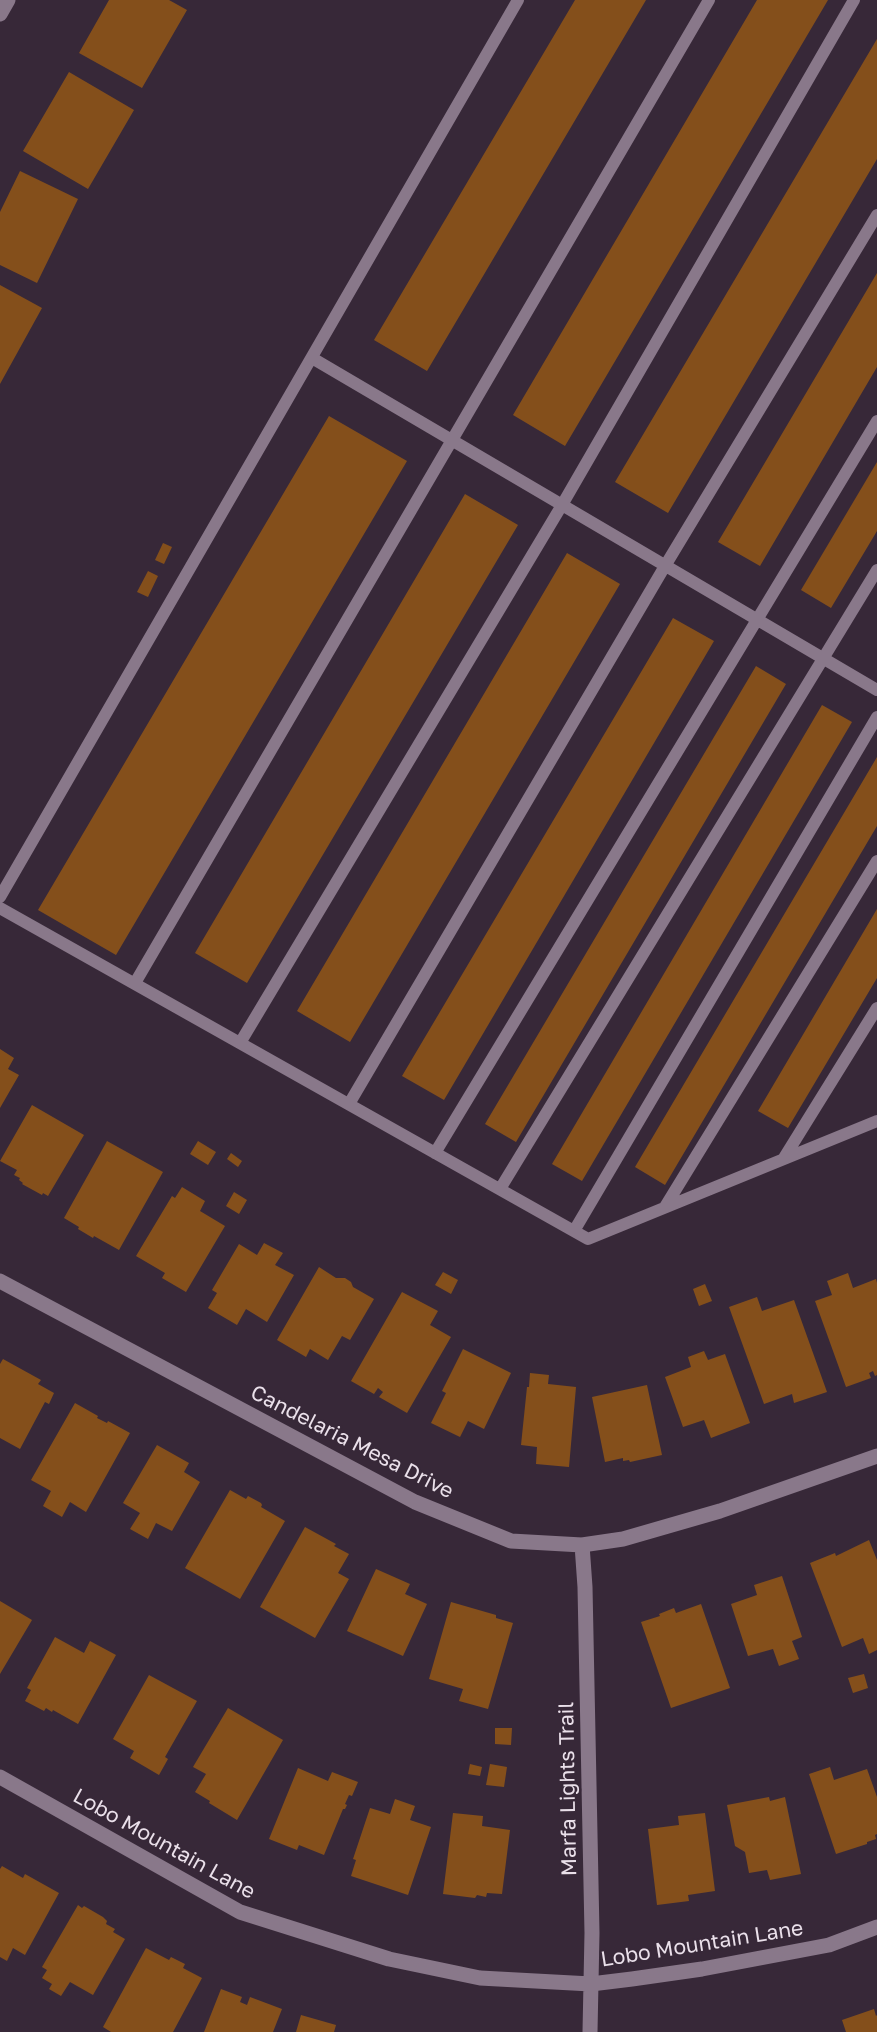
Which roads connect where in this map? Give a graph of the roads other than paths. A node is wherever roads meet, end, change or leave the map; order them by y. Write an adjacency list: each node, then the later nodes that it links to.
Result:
1 (8, 0): 5 (street)
2 (518, 0): 7 (lane)
3 (709, 0): 9 (lane)
4 (854, 0): 10 (lane)
5 (0, 14)
6 (877, 215): 11 (lane)
7 (312, 358): 9 (lane); 18 (lane)
8 (877, 421): 13 (lane)
9 (453, 441): 10 (lane); 20 (lane)
10 (562, 505): 11 (lane); 22 (lane)
11 (665, 566): 13 (lane); 23 (lane)
12 (877, 570): 14 (lane)
13 (757, 620): 14 (lane); 25 (lane)
14 (824, 659): 15 (lane); 27 (lane)
15 (877, 690)
16 (877, 717): 29 (lane)
17 (877, 861): 28 (lane)
18 (0, 897)
19 (0, 908): 20 (lane)
20 (135, 983): 22 (lane)
21 (877, 1008): 26 (lane)
22 (240, 1043): 23 (lane)
23 (349, 1104): 25 (lane)
24 (877, 1120): 26 (lane)
25 (435, 1153): 27 (lane)
26 (784, 1158): 28 (lane)
27 (500, 1190): 29 (lane)
28 (665, 1207): 29 (lane)
29 (574, 1231)
30 (0, 1281): 32 (street, Candelaria Mesa Drive)
31 (877, 1456): 32 (street, Candelaria Mesa Drive)
32 (582, 1545): 35 (street, Marfa Lights Trail)
33 (0, 1777): 35 (street, Lobo Mountain Lane)
34 (877, 1927): 35 (street, Lobo Mountain Lane)
35 (591, 1984): 36 (street, Marfa Lights Trail)
36 (590, 2032)

